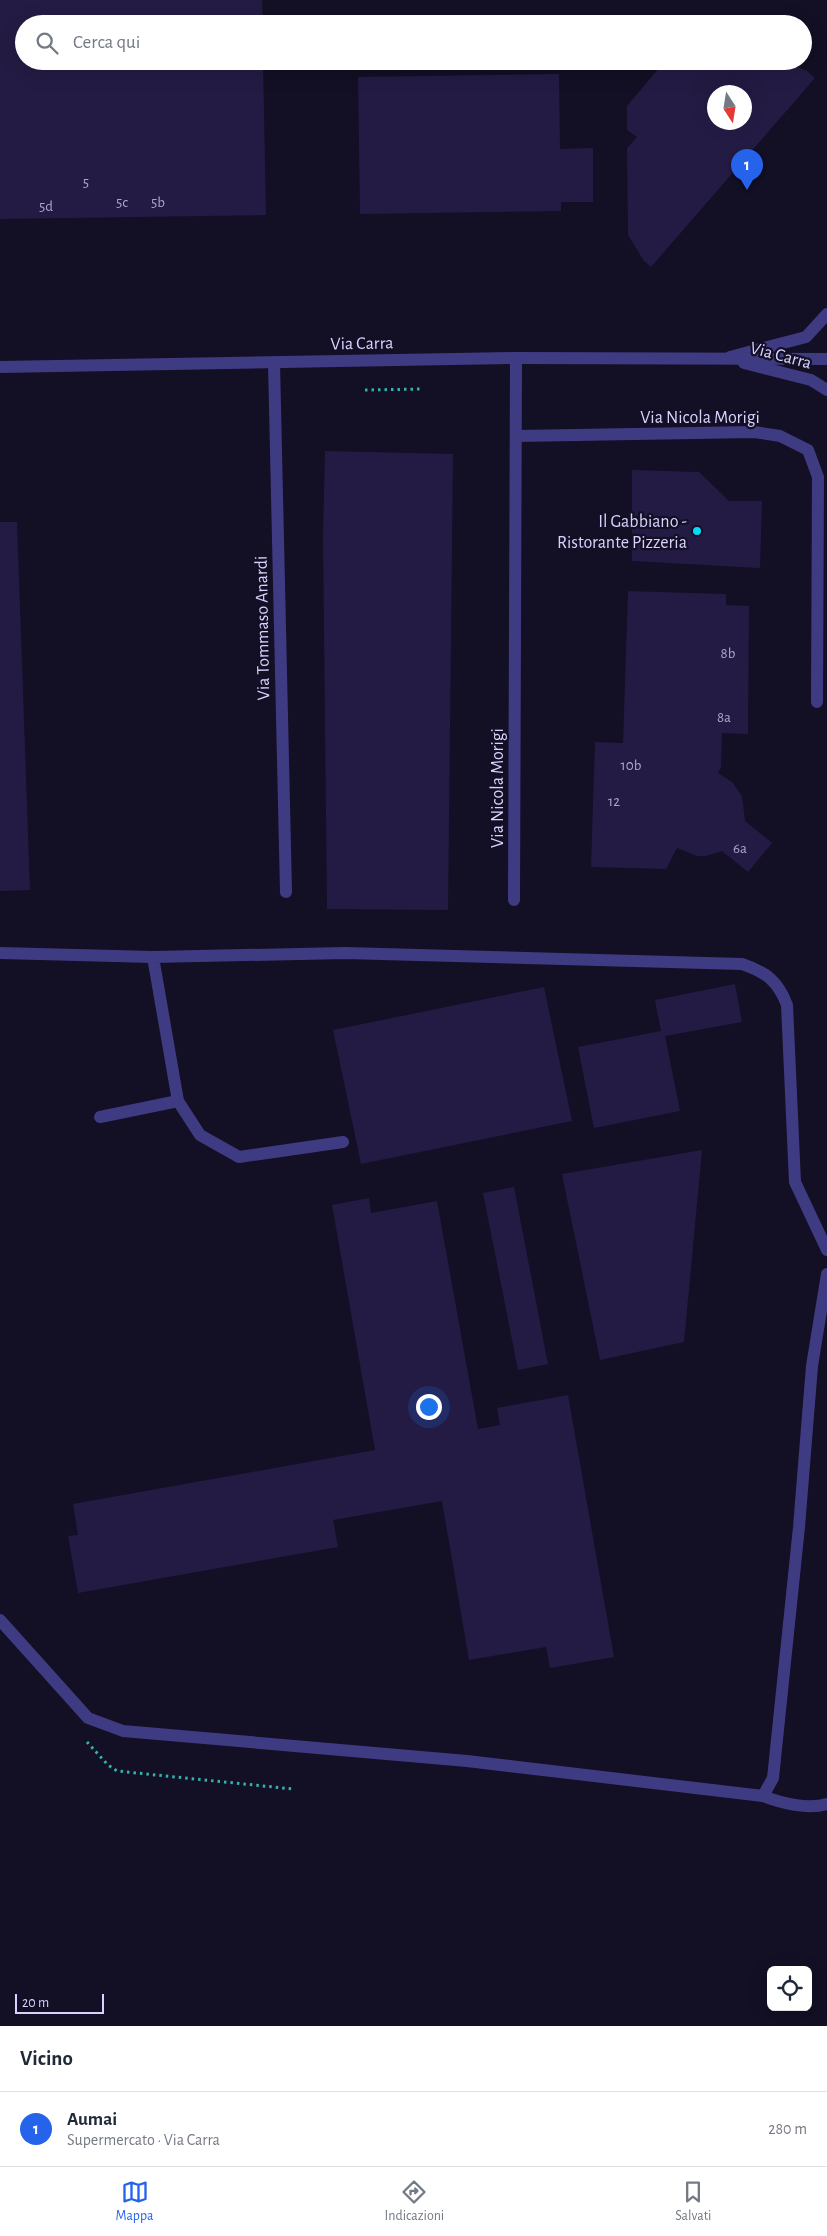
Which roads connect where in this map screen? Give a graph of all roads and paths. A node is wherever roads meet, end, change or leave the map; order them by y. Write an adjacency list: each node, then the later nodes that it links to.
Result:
1 (827, 314): 3 (street)
2 (516, 358): 3 (street, Via Carra); 5 (street, Via Carra); 10 (street, Via Nicola Morigi)
3 (725, 358): 4 (street, Via Carra); 9 (street, Via Carra)
4 (827, 359)
5 (274, 362): 6 (street, Via Carra); 12 (street, Via Tommaso Anardi)
6 (0, 367)
7 (422, 389): 8 (path)
8 (365, 390)
9 (827, 390)
10 (516, 436): 11 (street, Via Nicola Morigi); 13 (street, Via Nicola Morigi)
11 (818, 702)
12 (286, 892)
13 (514, 900)
14 (0, 953): 15 (street)
15 (153, 956): 16 (street); 19 (street)
16 (178, 1101): 17 (street); 18 (street)
17 (100, 1117)
18 (343, 1142)
19 (827, 1250)
20 (827, 1274): 22 (street)
21 (0, 1620): 22 (street)
22 (763, 1796): 23 (street)
23 (827, 1804)

